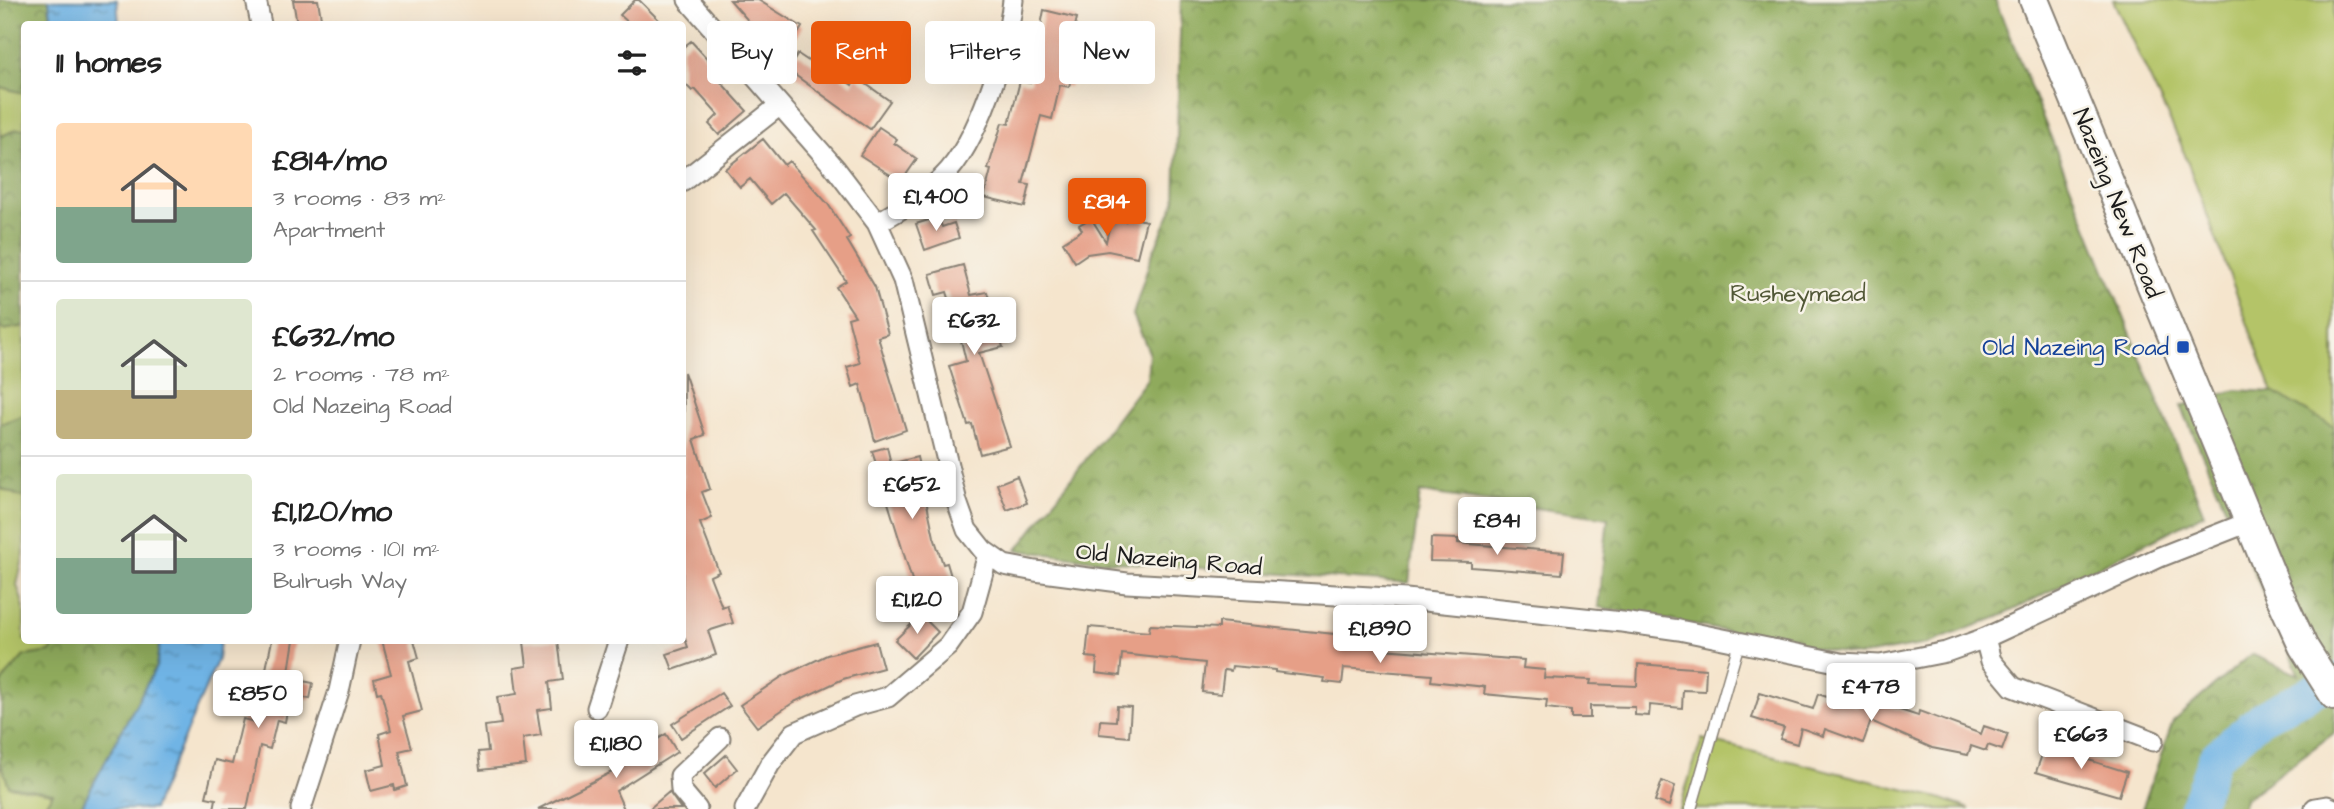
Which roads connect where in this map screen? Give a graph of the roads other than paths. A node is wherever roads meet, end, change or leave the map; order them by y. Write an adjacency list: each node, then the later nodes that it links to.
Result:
1 (256, 0): 5 (street)
2 (688, 0): 6 (street, Old Nazeing Road)
3 (1013, 0): 8 (street)
4 (2034, 0): 9 (main road, Nazeing New Road)
5 (260, 21)
6 (779, 105): 7 (street); 8 (street, Old Nazeing Road)
7 (686, 179)
8 (877, 223): 10 (street, Old Nazeing Road)
9 (2249, 522): 11 (street, Old Nazeing Road); 15 (main road, Nazeing New Road)
10 (988, 554): 12 (street, Old Nazeing Road); 21 (street)
11 (1985, 638): 12 (street, Old Nazeing Road); 18 (street)
12 (1739, 643): 22 (lane)
13 (349, 644): 19 (street)
14 (618, 644): 16 (street)
15 (2334, 695)
16 (597, 708)
17 (720, 738): 20 (street)
18 (2153, 741)
19 (301, 809)
20 (697, 809)
21 (745, 809)
22 (1692, 809)

